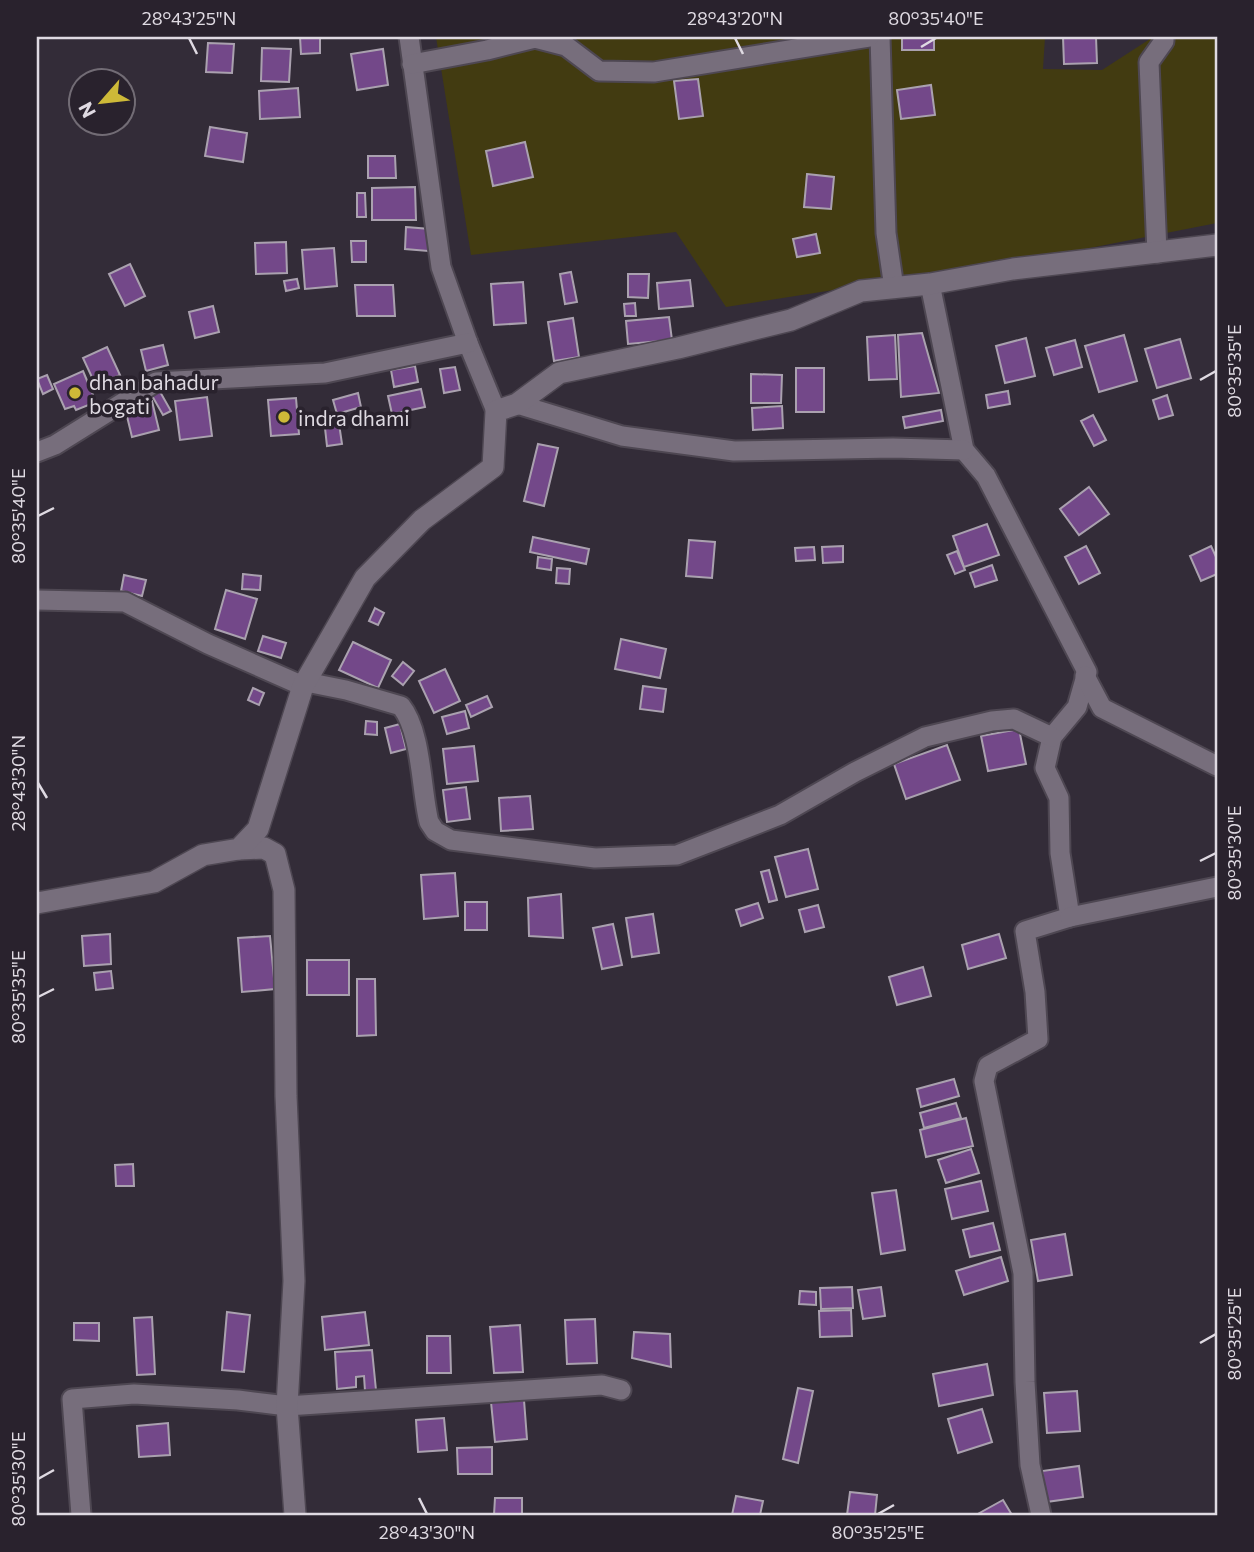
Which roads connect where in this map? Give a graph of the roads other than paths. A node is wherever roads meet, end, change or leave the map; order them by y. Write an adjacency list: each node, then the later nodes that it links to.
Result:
1 (409, 37): 5 (street)
2 (869, 37): 5 (street)
3 (880, 37): 9 (street)
4 (1164, 37): 7 (street)
5 (412, 64): 10 (street)
6 (1217, 245): 7 (street)
7 (1157, 253): 8 (street)
8 (930, 284): 9 (street); 13 (street)
9 (894, 288): 11 (street)
10 (468, 344): 12 (street); 14 (street)
11 (517, 404): 12 (street); 13 (street)
12 (496, 411): 17 (street)
13 (964, 450): 16 (street)
14 (37, 452)
15 (37, 600): 17 (street)
16 (1085, 676): 18 (street); 19 (street)
17 (304, 684): 18 (street); 20 (street)
18 (1052, 737): 23 (street)
19 (1217, 766)
20 (239, 849): 22 (street); 25 (street)
21 (1217, 887): 23 (street)
22 (37, 903)
23 (1070, 917): 28 (street)
24 (621, 1390): 25 (street)
25 (287, 1406): 26 (street); 27 (street)
26 (81, 1515)
27 (295, 1515)
28 (1041, 1515)

